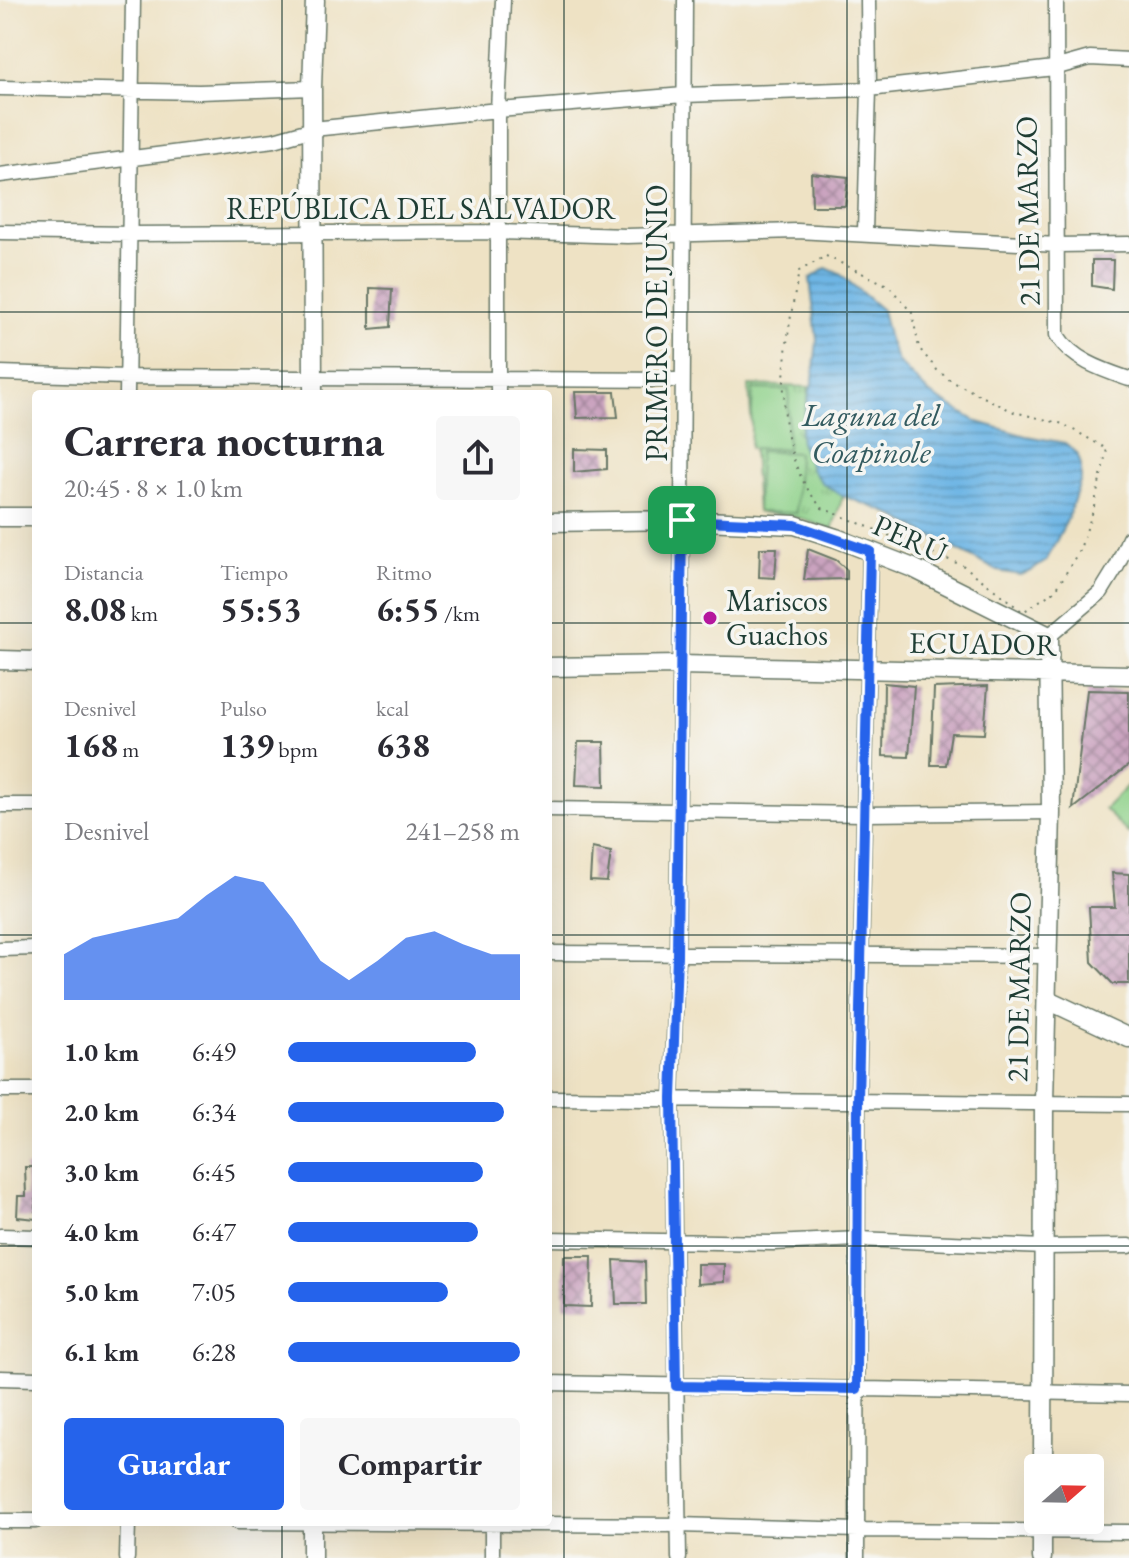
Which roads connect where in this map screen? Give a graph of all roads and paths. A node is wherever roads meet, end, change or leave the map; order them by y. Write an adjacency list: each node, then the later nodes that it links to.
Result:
1 (133, 0): 11 (street)
2 (315, 0): 10 (street)
3 (503, 0): 14 (street)
4 (685, 0): 13 (street, PRIMERO DE JUNIO)
5 (868, 0): 12 (street)
6 (1056, 0): 8 (street, 21 DE MARZO)
7 (1129, 60): 8 (street)
8 (1054, 68): 12 (street); 25 (street, 21 DE MARZO)
9 (0, 88): 11 (street)
10 (312, 88): 11 (street); 15 (street)
11 (131, 89): 16 (street)
12 (869, 89): 13 (street); 21 (street)
13 (684, 95): 14 (street); 23 (street, PRIMERO DE JUNIO)
14 (498, 110): 15 (street); 20 (street)
15 (313, 129): 16 (street); 19 (street)
16 (130, 157): 17 (street); 22 (street)
17 (0, 175)
18 (0, 232): 22 (street, REPÚBLICA DEL SALVADOR)
19 (312, 232): 20 (street, REPÚBLICA DEL SALVADOR); 22 (street, REPÚBLICA DEL SALVADOR); 30 (street)
20 (497, 232): 23 (street, REPÚBLICA DEL SALVADOR); 31 (street)
21 (865, 232): 23 (street, REPÚBLICA DEL SALVADOR); 25 (street, REPÚBLICA DEL SALVADOR)
22 (131, 234): 27 (street)
23 (684, 234): 29 (street, PRIMERO DE JUNIO)
24 (1129, 244): 25 (street, REPÚBLICA DEL SALVADOR)
25 (1057, 245): 28 (street, 21 DE MARZO)
26 (0, 373): 27 (street)
27 (127, 377): 30 (street); 32 (street)
28 (1129, 379)
29 (682, 380): 31 (street); 35 (street, PRIMERO DE JUNIO)
30 (313, 385): 31 (street)
31 (498, 387)
32 (127, 390)
33 (0, 517): 34 (street)
34 (32, 517)
35 (682, 520): 36 (street, PERÚ); 38 (street, PERÚ); 43 (street, PRIMERO DE JUNIO)
36 (552, 522)
37 (1129, 538): 40 (street)
38 (870, 551): 40 (street, PERÚ); 45 (street)
39 (1023, 612): 39 (path)
40 (1049, 636): 46 (street, 21 DE MARZO)
41 (0, 660): 42 (street)
42 (32, 661)
43 (679, 665): 44 (street, ECUADOR); 45 (street, ECUADOR); 51 (street, PRIMERO DE JUNIO)
44 (552, 667)
45 (865, 670): 46 (street, ECUADOR); 53 (street)
46 (1050, 674): 47 (street, ECUADOR); 52 (street, 21 DE MARZO)
47 (1129, 675)
48 (0, 805): 49 (street)
49 (32, 805)
50 (552, 809): 51 (street)
51 (677, 811): 53 (street); 58 (street, PRIMERO DE JUNIO)
52 (1051, 812): 53 (street); 59 (street, 21 DE MARZO)
53 (864, 814): 57 (street)
54 (32, 948): 55 (street)
55 (0, 949)
56 (552, 953): 58 (street)
57 (862, 954): 58 (street); 59 (street); 66 (street)
58 (677, 955): 65 (street, PRIMERO DE JUNIO)
59 (1049, 956): 60 (street, 21 DE MARZO)
60 (1048, 1000): 61 (street); 67 (street, 21 DE MARZO)
61 (1129, 1038)
62 (0, 1090): 63 (street)
63 (32, 1090)
64 (552, 1098): 65 (street)
65 (672, 1098): 66 (street); 73 (street, PRIMERO DE JUNIO)
66 (858, 1101): 67 (street); 72 (street)
67 (1044, 1102): 68 (street); 75 (street, 21 DE MARZO)
68 (1129, 1104)
69 (0, 1236): 70 (street)
70 (32, 1237)
71 (552, 1239): 73 (street)
72 (859, 1239): 73 (street); 75 (street); 80 (street)
73 (675, 1241): 79 (street, PRIMERO DE JUNIO)
74 (1129, 1246): 75 (street)
75 (1044, 1247): 81 (street, 21 DE MARZO)
76 (0, 1378): 77 (street)
77 (32, 1379)
78 (552, 1383): 79 (street)
79 (676, 1386): 80 (street); 87 (street, PRIMERO DE JUNIO)
80 (857, 1389): 81 (street); 92 (street)
81 (1043, 1392): 82 (street); 83 (street, 21 DE MARZO)
82 (1129, 1394)
83 (1043, 1454)
84 (0, 1521): 85 (street)
85 (32, 1521)
86 (552, 1524): 87 (street)
87 (679, 1525): 92 (street); 99 (street, PRIMERO DE JUNIO)
88 (128, 1526): 96 (street)
89 (312, 1526): 97 (street)
90 (492, 1526): 98 (street)
91 (1024, 1526): 92 (street)
92 (857, 1530): 100 (street)
93 (1104, 1530): 94 (street)
94 (1129, 1532)
95 (1042, 1534): 101 (street)
96 (127, 1558)
97 (312, 1558)
98 (492, 1558)
99 (679, 1558)
100 (857, 1558)
101 (1042, 1558)

